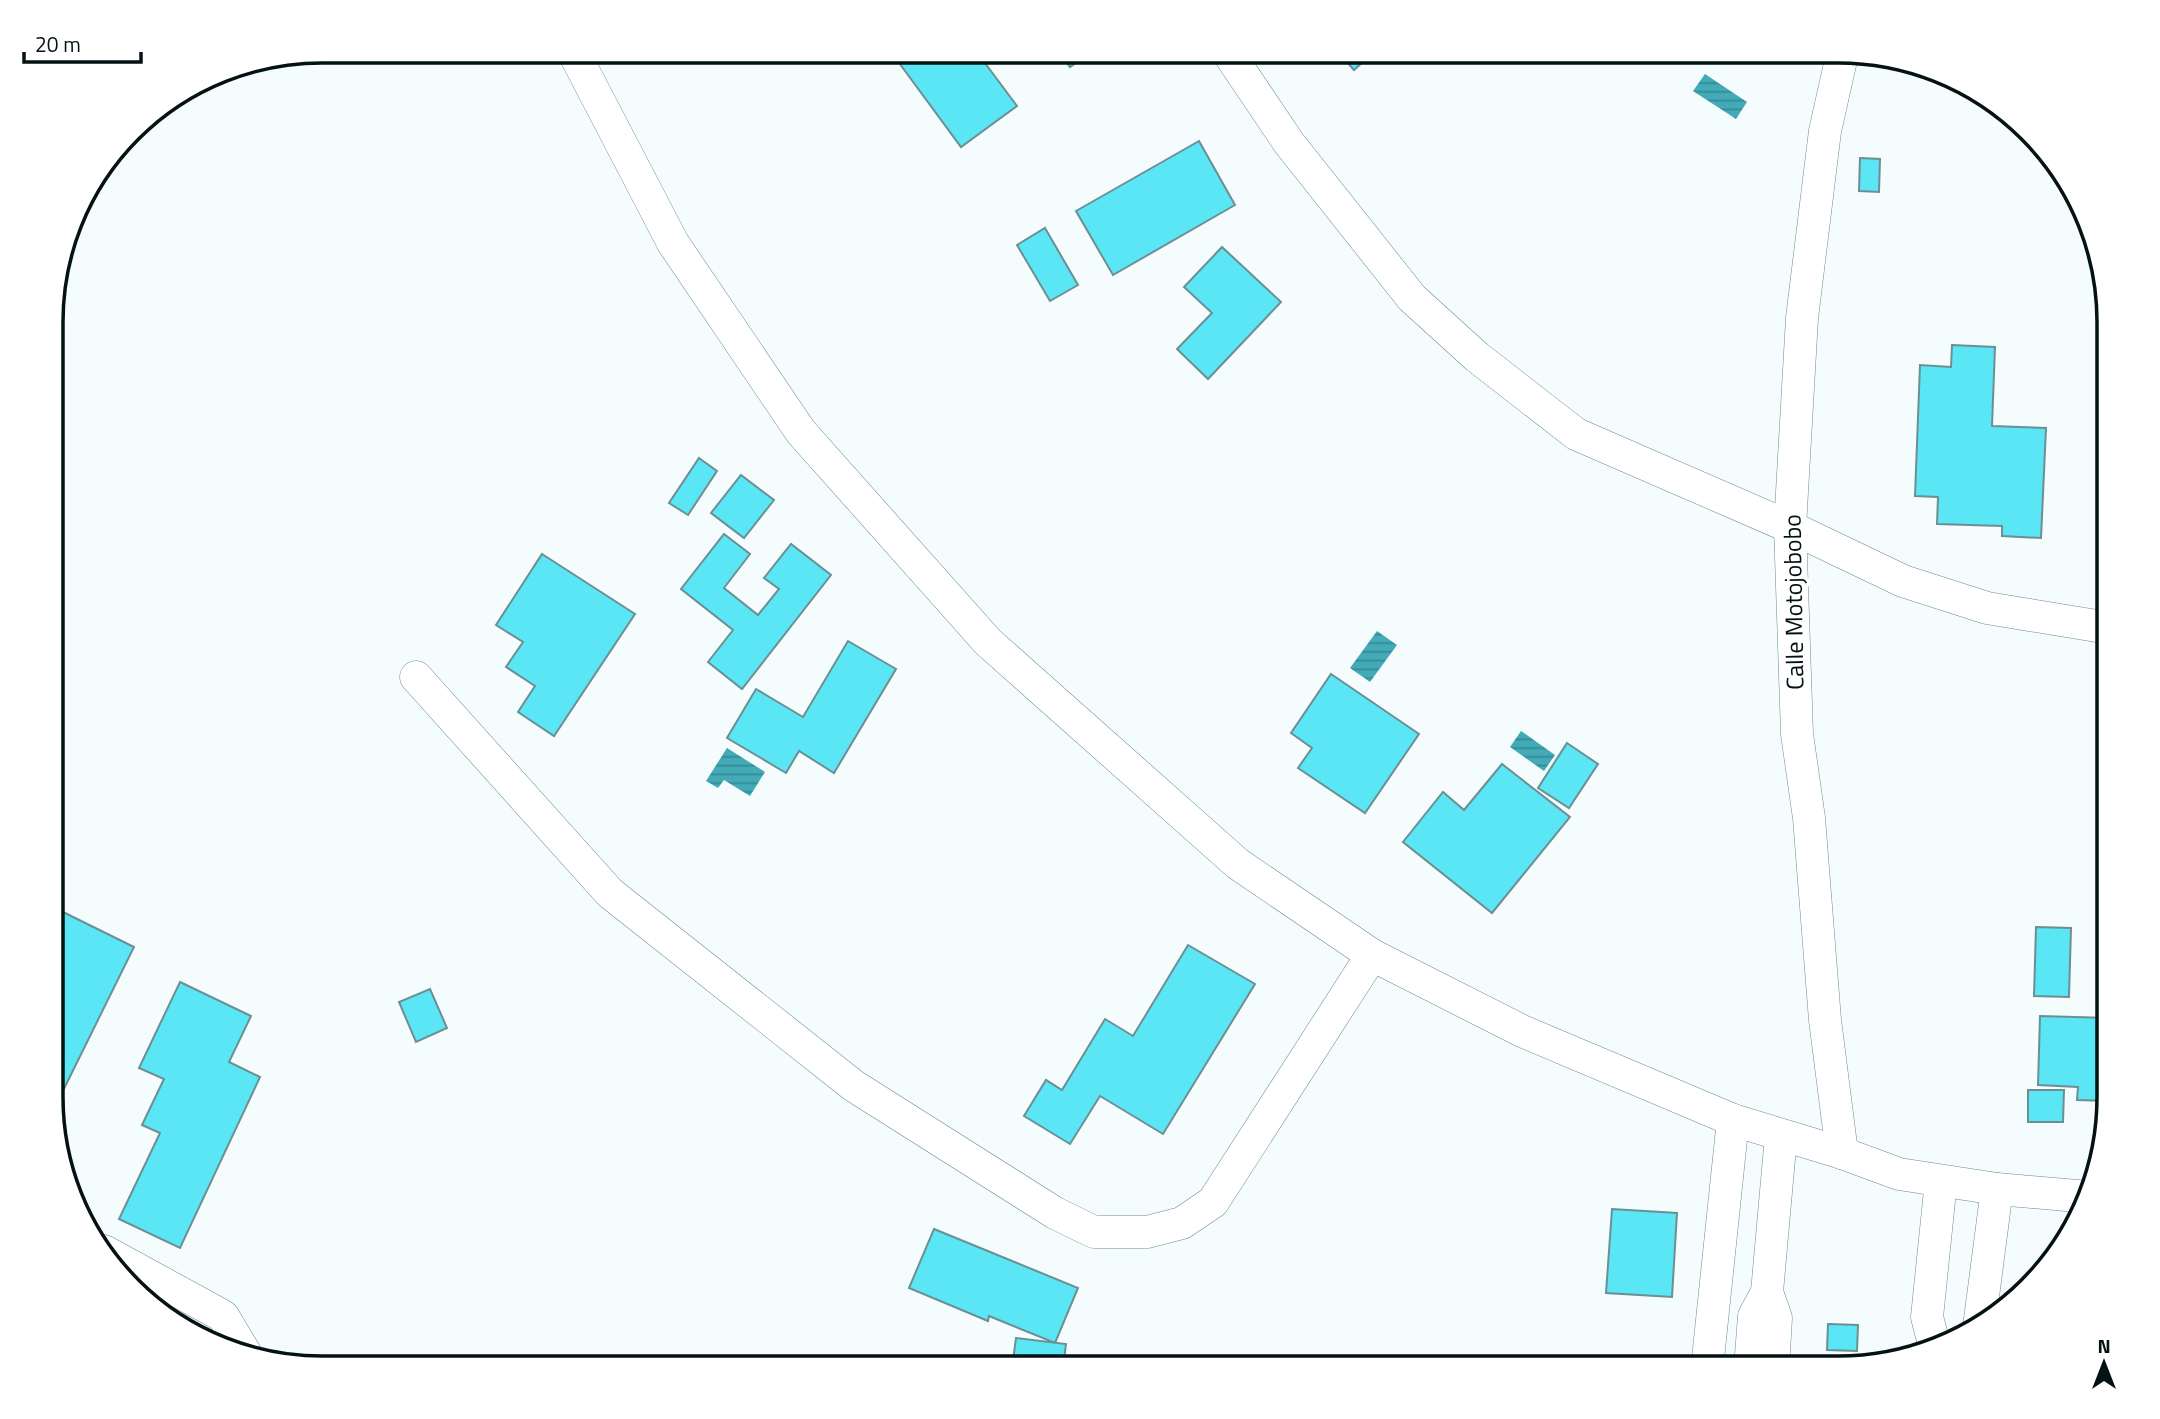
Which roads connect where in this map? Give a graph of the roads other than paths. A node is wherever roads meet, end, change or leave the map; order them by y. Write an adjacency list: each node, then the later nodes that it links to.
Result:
1 (579, 63): 7 (street)
2 (1235, 63): 4 (street)
3 (1840, 63): 4 (street, Calle Motojobobo)
4 (1790, 527): 5 (street); 10 (street, Calle Motojobobo)
5 (2097, 626)
6 (415, 677): 7 (street)
7 (1372, 955): 8 (street)
8 (1733, 1119): 9 (street); 20 (street)
9 (1780, 1136): 10 (street); 15 (street)
10 (1842, 1153): 11 (street)
11 (1941, 1181): 12 (street); 17 (street)
12 (1997, 1189): 13 (street); 16 (street)
13 (2077, 1196)
14 (120, 1260): 18 (street)
15 (1767, 1292): 21 (street); 22 (street)
16 (1981, 1313)
17 (1931, 1331): 19 (street)
18 (239, 1342)
19 (1914, 1344)
20 (1708, 1356)
21 (1751, 1356)
22 (1774, 1356)

